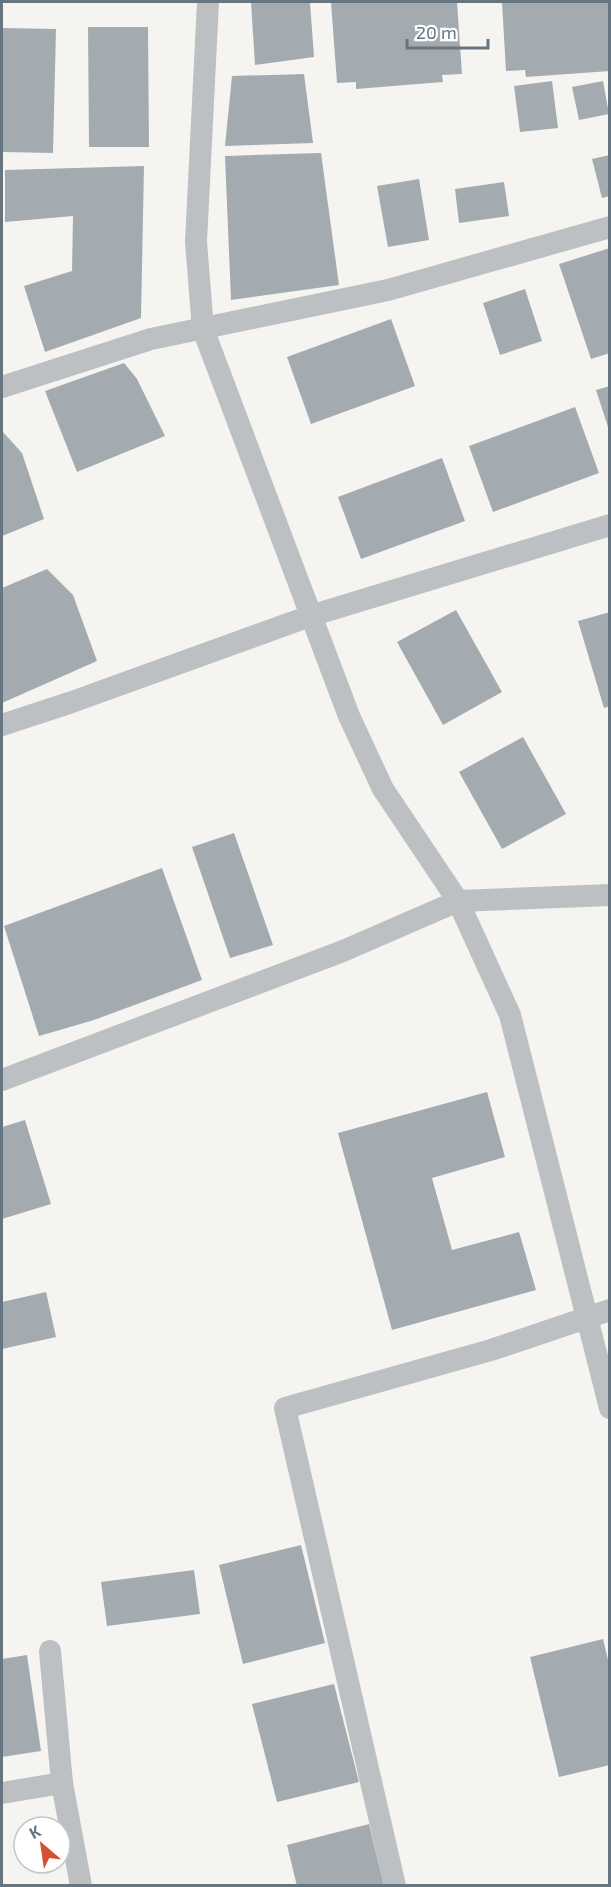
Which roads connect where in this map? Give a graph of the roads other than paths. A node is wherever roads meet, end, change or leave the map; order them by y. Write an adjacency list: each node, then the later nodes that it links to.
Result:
1 (208, 2): 3 (street)
2 (609, 227): 3 (street)
3 (203, 329): 4 (street); 6 (street)
4 (2, 387)
5 (609, 525): 6 (street)
6 (310, 616): 7 (street); 9 (street)
7 (2, 725)
8 (609, 894): 9 (street)
9 (458, 901): 10 (street); 12 (street)
10 (2, 1080)
11 (609, 1310): 12 (street)
12 (588, 1318): 13 (street); 18 (street)
13 (609, 1408)
14 (50, 1651): 15 (street)
15 (62, 1783): 16 (street); 17 (street)
16 (2, 1793)
17 (81, 1886)
18 (395, 1886)

